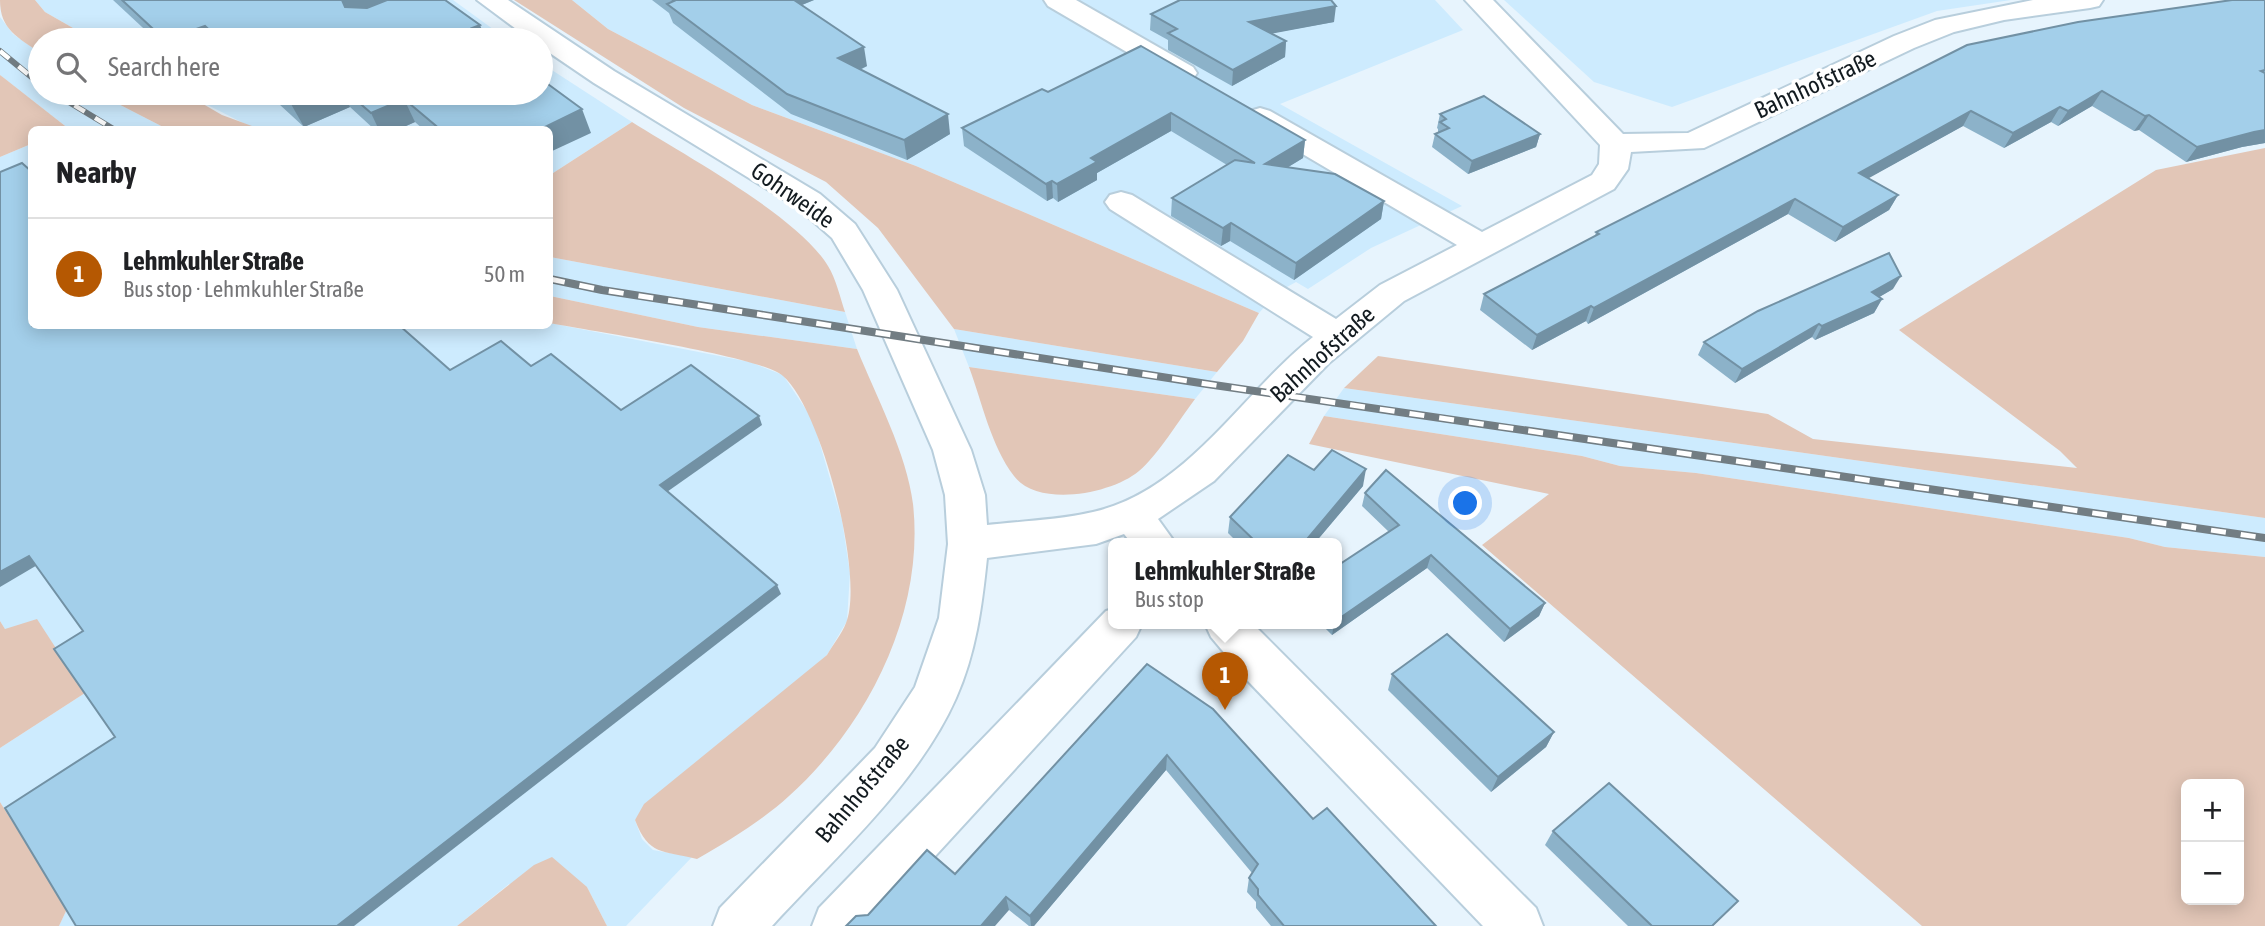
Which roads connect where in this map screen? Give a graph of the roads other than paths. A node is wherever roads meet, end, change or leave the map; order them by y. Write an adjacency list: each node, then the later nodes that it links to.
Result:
1 (490, 0): 5 (street, Gohrweide)
2 (1057, 0): 9 (street)
3 (1478, 0): 7 (street)
4 (2090, 0): 7 (street, Bahnhofstraße)
5 (530, 28)
6 (553, 45): 12 (street, Gohrweide)
7 (1615, 143): 9 (street, Bahnhofstraße)
8 (1121, 202): 10 (street)
9 (1482, 246): 10 (street, Bahnhofstraße)
10 (1337, 337): 11 (street, Bahnhofstraße)
11 (1144, 530): 12 (street, Bahnhofstraße)
12 (968, 544): 15 (street, Bahnhofstraße)
13 (1116, 629): 16 (street)
14 (1230, 629): 17 (street)
15 (740, 925)
16 (837, 926)
17 (1518, 926)

